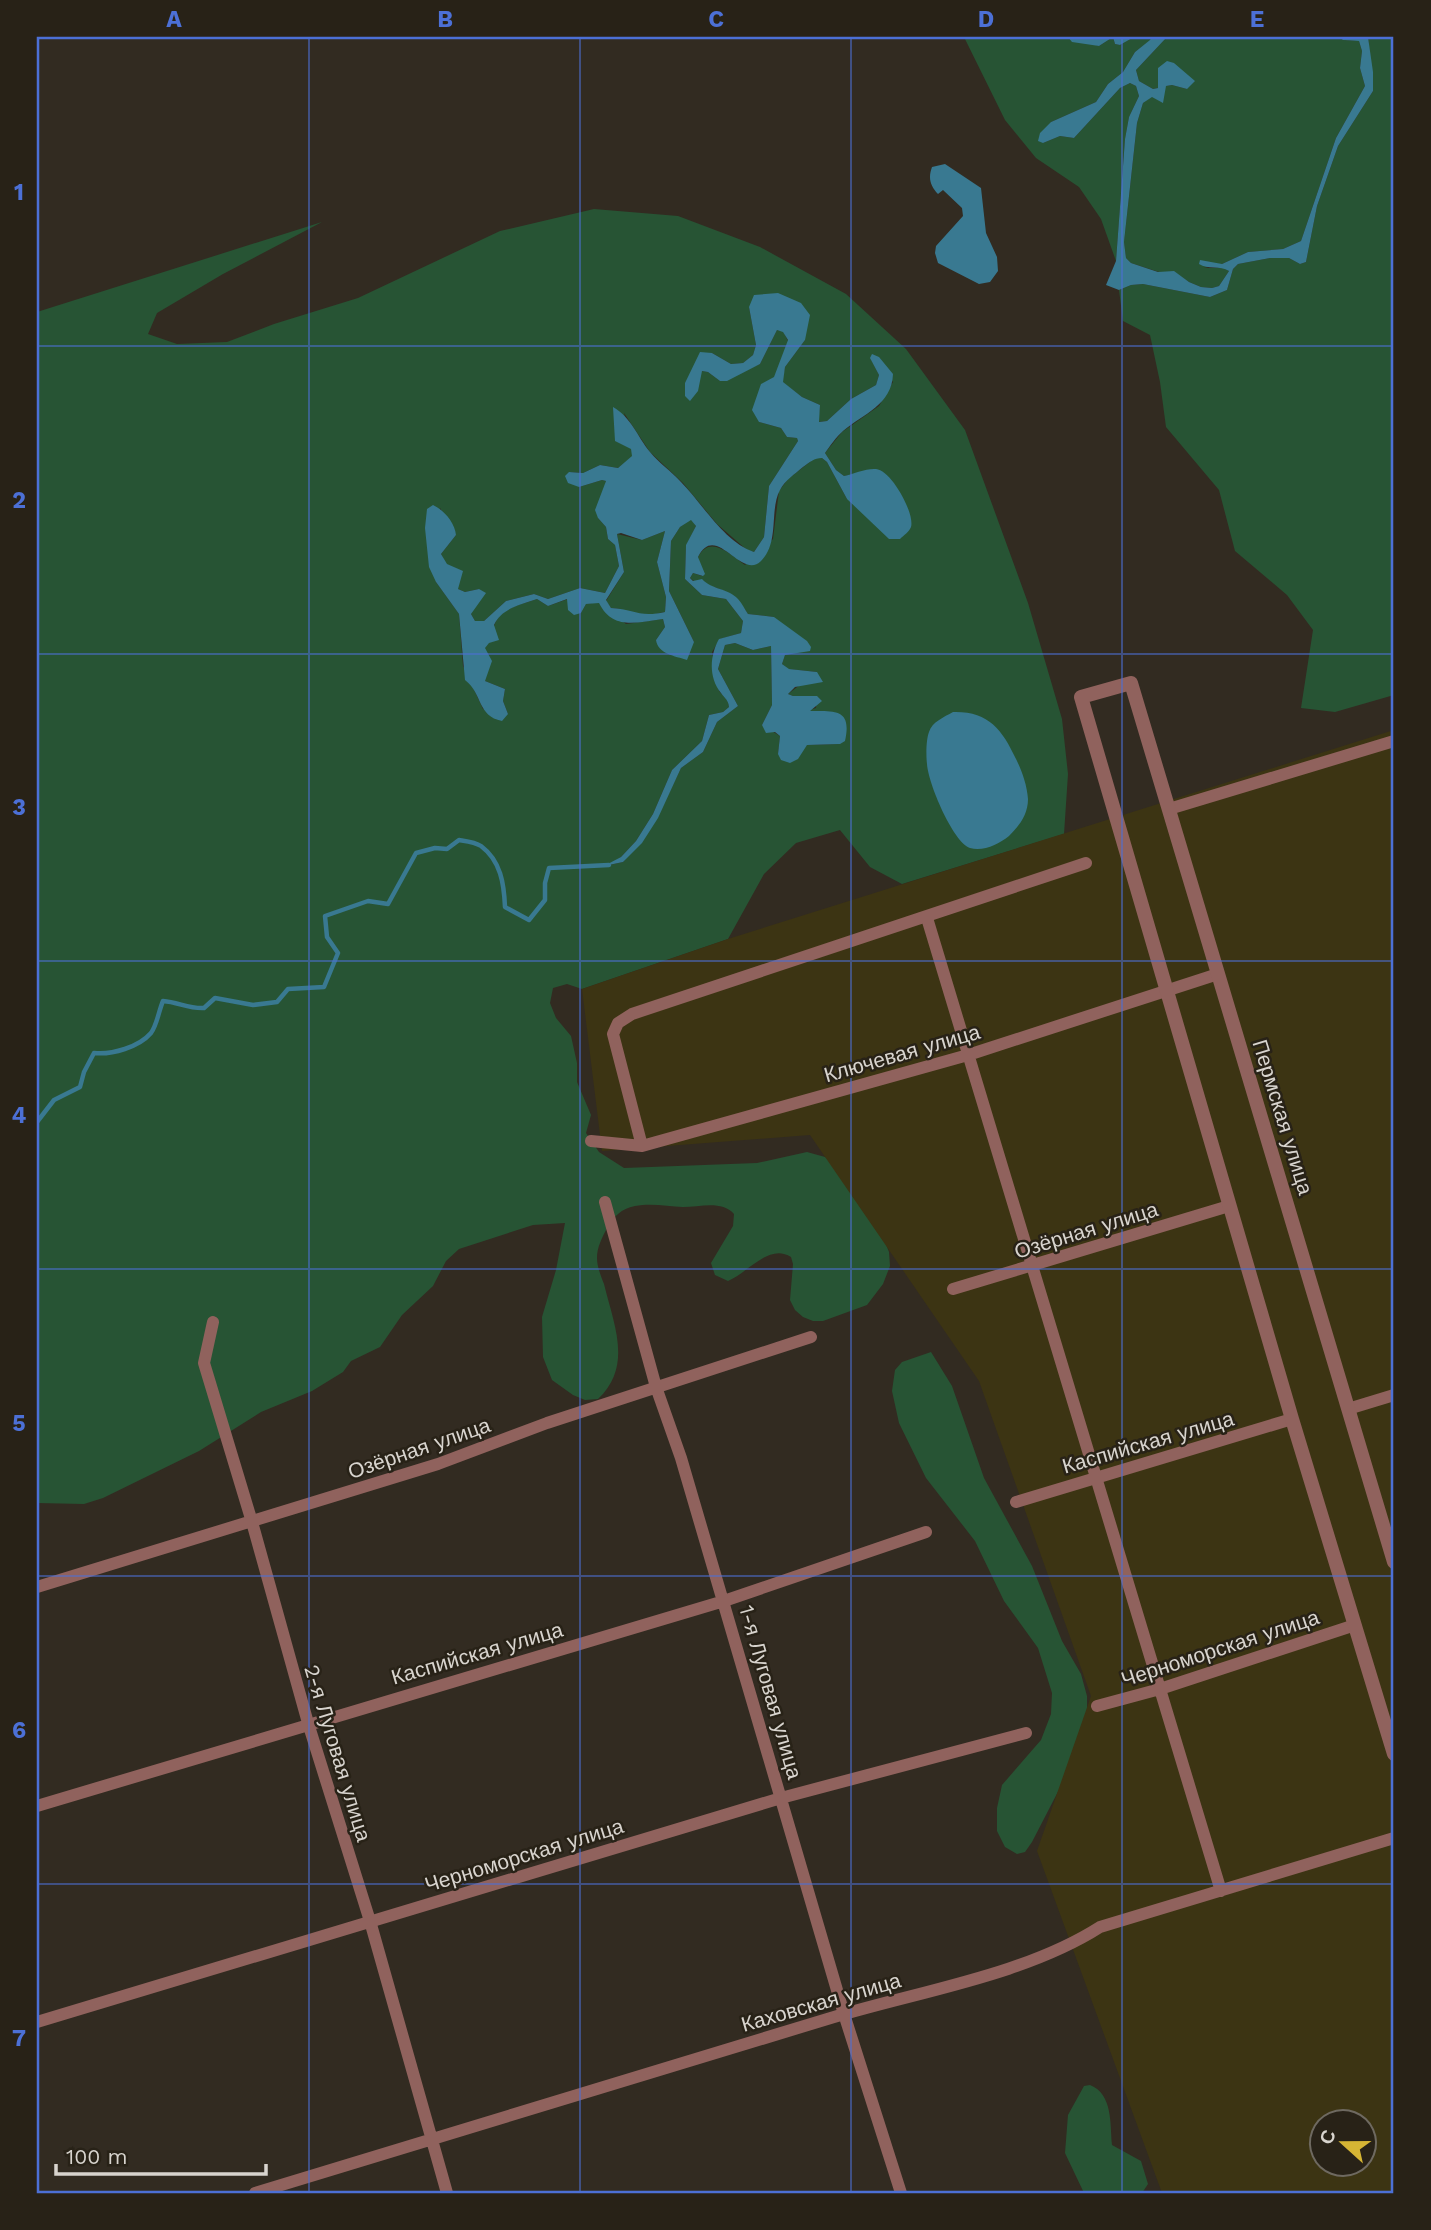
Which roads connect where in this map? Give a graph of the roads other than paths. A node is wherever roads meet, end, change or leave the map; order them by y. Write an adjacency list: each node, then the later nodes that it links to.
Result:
1 (1394, 741): 2 (street)
2 (1169, 809): 5 (street, Пермская улица); 6 (street, Пермская улица)
3 (1086, 863): 4 (street)
4 (927, 918): 7 (street); 9 (street)
5 (1218, 974): 6 (street, Ключевая улица); 18 (street, Пермская улица)
6 (1166, 991): 7 (street, Ключевая улица); 11 (street)
7 (968, 1055): 9 (street, Ключевая улица); 12 (street)
8 (592, 1141): 9 (street, Ключевая улица)
9 (642, 1146)
10 (605, 1202): 16 (street, 1-я Луговая улица)
11 (1229, 1206): 12 (street, Озёрная улица); 19 (street)
12 (1032, 1266): 13 (street, Озёрная улица); 20 (street)
13 (953, 1289)
14 (213, 1322): 22 (street, 2-я Луговая улица)
15 (811, 1337): 16 (street, Озёрная улица)
16 (656, 1387): 22 (street, Озёрная улица); 26 (street, 1-я Луговая улица)
17 (1394, 1395): 18 (street)
18 (1348, 1409): 24 (street, Пермская улица)
19 (1292, 1419): 20 (street, Каспийская улица); 27 (street)
20 (1096, 1476): 21 (street, Каспийская улица); 28 (street)
21 (1016, 1502)
22 (252, 1522): 25 (street, Озёрная улица); 30 (street, 2-я Луговая улица)
23 (926, 1532): 26 (street, Каспийская улица)
24 (1394, 1562)
25 (37, 1587)
26 (724, 1601): 30 (street, Каспийская улица); 33 (street, 1-я Луговая улица)
27 (1355, 1625): 28 (street, Черноморская улица); 32 (street)
28 (1160, 1689): 29 (street, Черноморская улица); 36 (street)
29 (1097, 1706)
30 (308, 1723): 34 (street, Каспийская улица); 37 (street, 2-я Луговая улица)
31 (1026, 1733): 33 (street, Черноморская улица)
32 (1394, 1754)
33 (781, 1798): 37 (street, Черноморская улица); 38 (street, 1-я Луговая улица)
34 (37, 1805)
35 (1394, 1838): 36 (street, Каховская улица)
36 (1221, 1891): 38 (street, Каховская улица)
37 (370, 1921): 39 (street, Черноморская улица); 40 (street, 2-я Луговая улица)
38 (844, 2014): 40 (street, Каховская улица); 43 (street, 1-я Луговая улица)
39 (37, 2022)
40 (430, 2140): 41 (street, Каховская улица); 42 (street, 2-я Луговая улица)
41 (255, 2193)
42 (447, 2193)
43 (901, 2193)

